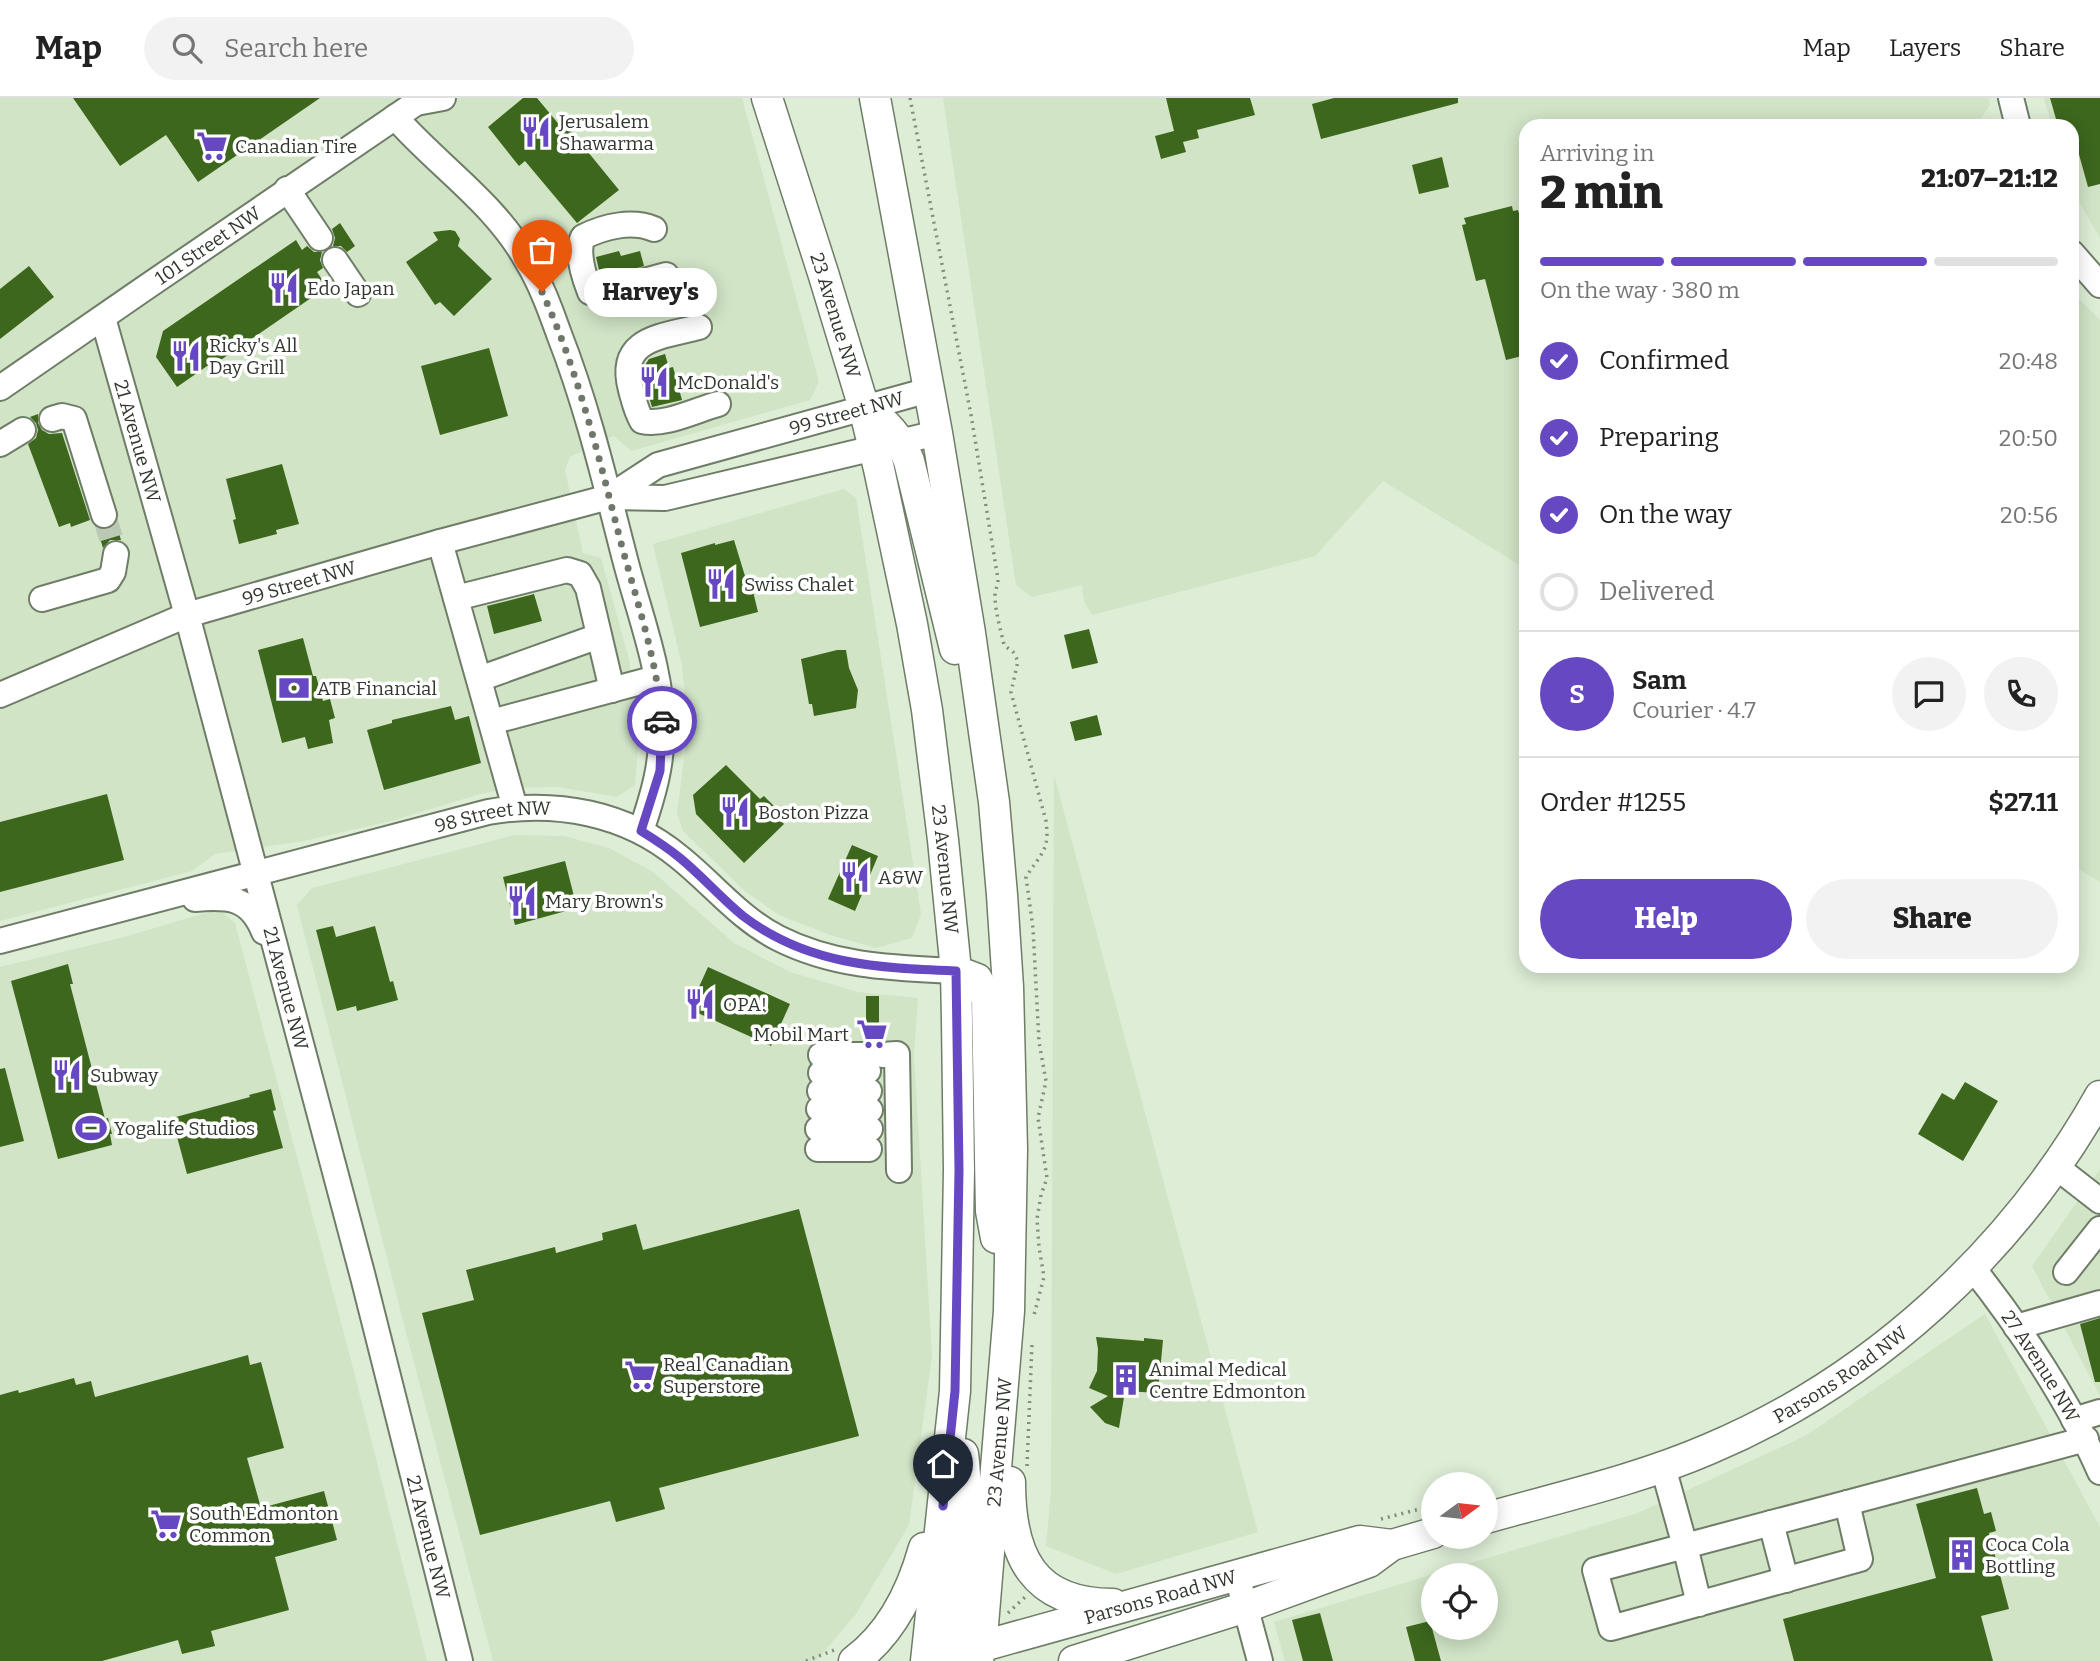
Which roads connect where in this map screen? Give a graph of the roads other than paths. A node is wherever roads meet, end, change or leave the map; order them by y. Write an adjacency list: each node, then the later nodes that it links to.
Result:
1 (443, 98): 5 (street, 101 Street NW)
2 (767, 98): 21 (main road, 23 Avenue NW)
3 (875, 98): 19 (main road, 23 Avenue NW)
4 (2011, 98): 7 (street)
5 (418, 100): 6 (street, 101 Street NW)
6 (395, 117): 8 (street, 101 Street NW); 27 (street)
7 (2016, 119)
8 (287, 189): 10 (street); 16 (street, 101 Street NW)
9 (654, 229): 13 (street)
10 (320, 238)
11 (335, 260): 15 (street)
12 (2079, 261): 14 (street)
13 (666, 275)
14 (2100, 285)
15 (358, 294)
16 (103, 317): 18 (street, 101 Street NW); 33 (street, 21 Avenue NW)
17 (700, 332): 20 (street)
18 (0, 388)
19 (929, 390): 21 (street, 99 Street NW); 24 (main road, 23 Avenue NW)
20 (718, 404)
21 (864, 408): 26 (main road); 27 (street, 99 Street NW)
22 (52, 419): 28 (street)
23 (23, 430): 25 (street)
24 (937, 433): 26 (street, 99 Street NW); 40 (main road, 23 Avenue NW)
25 (0, 443)
26 (887, 445): 27 (street, 99 Street NW); 40 (main road); 46 (main road, 23 Avenue NW)
27 (609, 497): 29 (street, 99 Street NW); 35 (street)
28 (104, 515)
29 (440, 542): 31 (street); 33 (street, 99 Street NW)
30 (116, 554): 32 (street)
31 (456, 598): 34 (street); 36 (street)
32 (42, 599)
33 (187, 615): 38 (street, 99 Street NW); 43 (street, 21 Avenue NW)
34 (599, 636): 36 (street); 37 (street)
35 (656, 678): 37 (street); 42 (street)
36 (479, 679): 39 (street)
37 (612, 690): 39 (street)
38 (0, 695)
39 (491, 722): 41 (street)
40 (993, 803): 57 (main road, 23 Avenue NW)
41 (515, 808): 42 (street, 98 Street NW); 43 (street, 98 Street NW)
42 (641, 831): 46 (street, 98 Street NW)
43 (255, 874): 44 (street, 98 Street NW); 47 (street, 21 Avenue NW)
44 (149, 902): 45 (street, 98 Street NW); 47 (street)
45 (0, 941)
46 (956, 971): 57 (main road); 59 (main road, 23 Avenue NW)
47 (286, 988): 78 (street, 21 Avenue NW)
48 (820, 1101): 49 (street); 49 (street); 49 (street)
49 (884, 1104)
50 (2096, 1107): 51 (main road, Parsons Road NW)
51 (2055, 1167): 52 (street); 54 (main road, Parsons Road NW)
52 (2100, 1201)
53 (2100, 1229): 55 (street)
54 (1972, 1268): 58 (street, 27 Avenue NW); 63 (main road, Parsons Road NW)
55 (2066, 1272)
56 (2100, 1303): 58 (street)
57 (1009, 1325): 73 (main road); 77 (main road, 23 Avenue NW)
58 (2016, 1327): 61 (street, 27 Avenue NW)
59 (955, 1391): 62 (main road, 23 Avenue NW); 77 (main road)
60 (2100, 1412): 61 (street)
61 (2080, 1429): 64 (street, 27 Avenue NW); 65 (street)
62 (950, 1453): 77 (main road, 23 Avenue NW); 79 (main road)
63 (1663, 1467): 66 (main road, Parsons Road NW); 70 (street)
64 (2100, 1472)
65 (1847, 1503): 67 (street); 72 (street)
66 (1498, 1515)
67 (1771, 1523): 70 (street); 72 (street)
68 (1421, 1537): 69 (main road, Parsons Road NW)
69 (1392, 1545): 71 (main road, Parsons Road NW); 75 (main road, Parsons Road NW)
70 (1685, 1546): 74 (street); 74 (street)
71 (1229, 1579): 73 (main road, Parsons Road NW); 75 (street); 77 (main road)
72 (1786, 1580): 74 (street)
73 (1172, 1592): 77 (main road, Parsons Road NW)
74 (1699, 1604)
75 (1246, 1607): 76 (main road, Parsons Road NW); 82 (street)
76 (1157, 1634): 80 (main road, Parsons Road NW); 81 (main road)
77 (961, 1658)
78 (460, 1661)
79 (854, 1661)
80 (1074, 1661)
81 (1089, 1661)
82 (1260, 1661)

